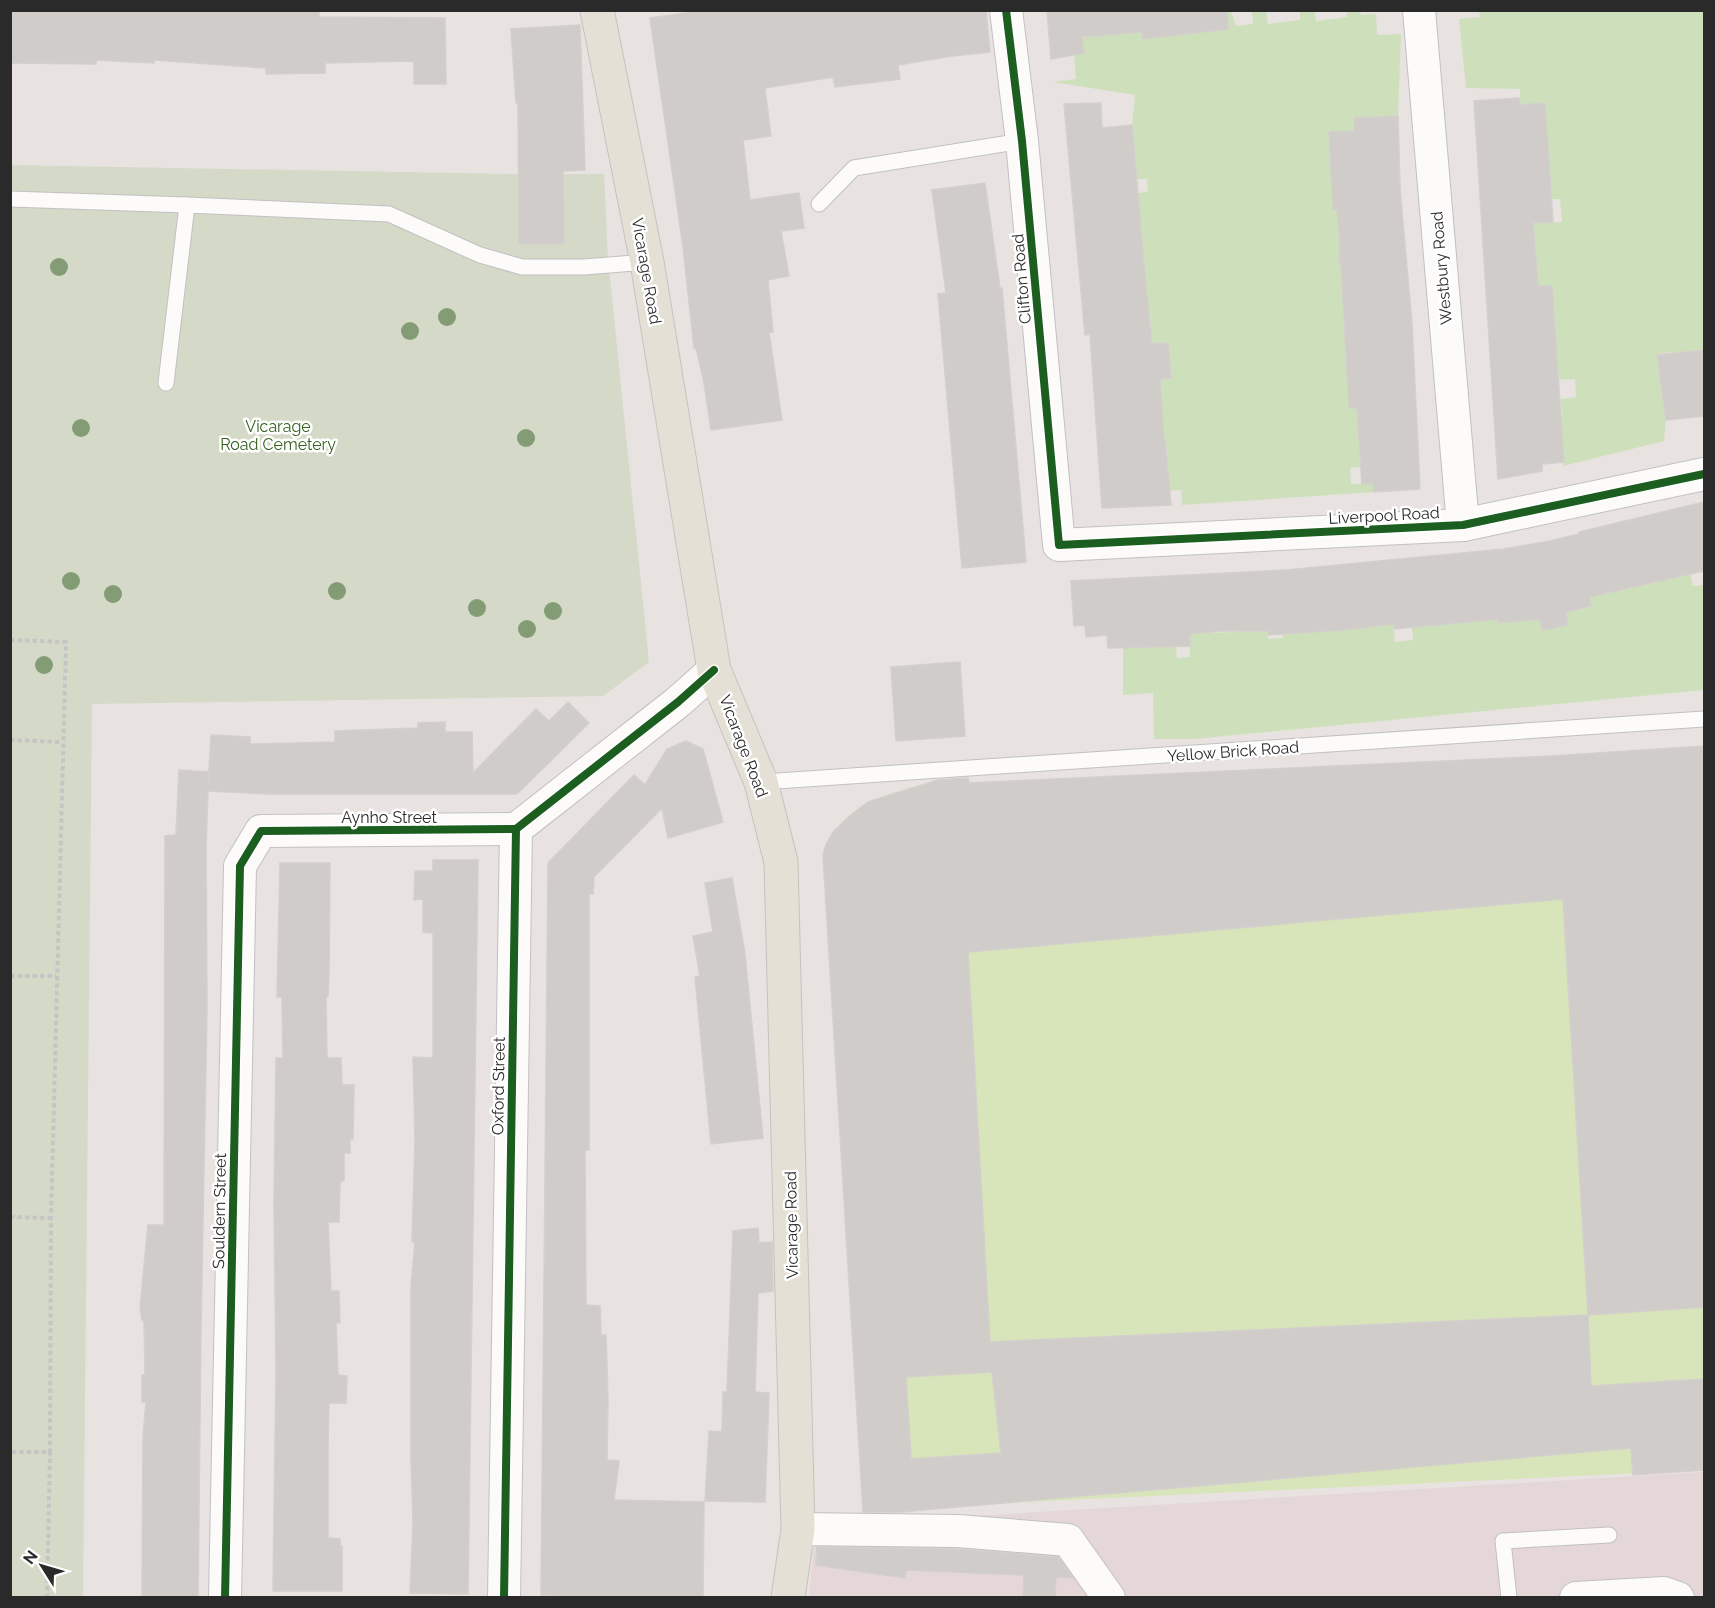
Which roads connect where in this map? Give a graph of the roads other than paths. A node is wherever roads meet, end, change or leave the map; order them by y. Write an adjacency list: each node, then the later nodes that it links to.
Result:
1 (597, 10): 8 (main road, Vicarage Road)
2 (1006, 10): 4 (street, Clifton Road)
3 (1419, 10): 11 (street, Westbury Road)
4 (1022, 141): 6 (lane); 12 (street, Clifton Road)
5 (10, 199): 7 (lane)
6 (819, 204)
7 (187, 205): 8 (lane); 9 (lane)
8 (647, 262): 13 (main road, Vicarage Road)
9 (166, 383)
10 (1704, 474): 11 (street, Liverpool Road)
11 (1463, 525): 12 (street, Liverpool Road)
12 (1059, 544)
13 (714, 670): 15 (main road, Vicarage Road); 16 (street)
14 (1704, 719): 15 (lane, Yellow Brick Road)
15 (760, 782): 18 (main road, Vicarage Road)
16 (516, 829): 17 (street, Aynho Street); 21 (street, Oxford Street)
17 (261, 831): 20 (street, Souldern Street)
18 (798, 1529): 22 (main road, Vicarage Road); 23 (street)
19 (1609, 1535): 24 (lane)
20 (225, 1598)
21 (504, 1598)
22 (788, 1598)
23 (1109, 1598)
24 (1509, 1598)
25 (1576, 1598): 26 (street)
26 (1678, 1598)

